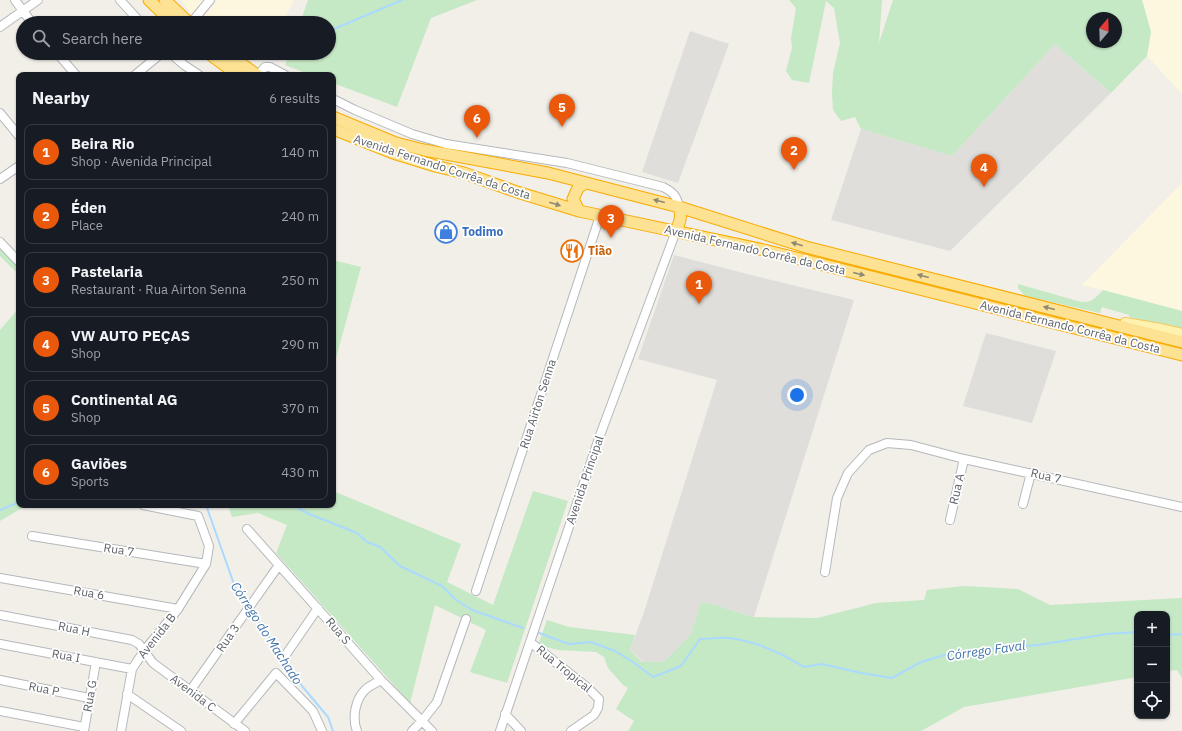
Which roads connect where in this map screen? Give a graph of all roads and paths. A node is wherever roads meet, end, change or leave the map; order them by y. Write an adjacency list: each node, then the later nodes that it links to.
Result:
1 (15, 0): 7 (street)
2 (38, 0): 7 (street)
3 (120, 0): 9 (street)
4 (149, 0): 10 (highway)
5 (164, 0): 11 (highway)
6 (210, 0): 12 (street)
7 (22, 11): 8 (street); 13 (street)
8 (26, 16)
9 (135, 16)
10 (166, 16)
11 (182, 16)
12 (196, 16)
13 (0, 27)
14 (63, 60): 19 (street)
15 (153, 60): 20 (street)
16 (178, 60): 21 (street)
17 (218, 60): 22 (highway)
18 (236, 60): 23 (highway)
19 (73, 72)
20 (139, 72)
21 (194, 72)
22 (234, 72)
23 (254, 72)
24 (261, 72): 25 (street)
25 (279, 72)
26 (336, 100): 31 (street)
27 (0, 113): 30 (street)
28 (336, 118): 32 (highway, Avenida Fernando Corrêa da Costa)
29 (336, 130): 37 (highway, Avenida Fernando Corrêa da Costa, one-way to 37)
30 (16, 132)
31 (510, 153): 32 (street); 36 (street)
32 (507, 166): 35 (highway, Avenida Fernando Corrêa da Costa)
33 (16, 168): 34 (street)
34 (0, 178)
35 (585, 183): 36 (highway, Avenida Fernando Corrêa da Costa, one-way to 35); 37 (highway)
36 (679, 206): 39 (highway); 42 (highway, Avenida Fernando Corrêa da Costa, one-way to 36)
37 (579, 211): 38 (highway, Avenida Fernando Corrêa da Costa)
38 (600, 216): 39 (highway, Avenida Fernando Corrêa da Costa); 58 (street, Rua Airton Senna)
39 (676, 230): 45 (highway, Avenida Fernando Corrêa da Costa, one-way to 45); 63 (street, Avenida Principal)
40 (0, 242): 41 (street)
41 (16, 259)
42 (1087, 317): 43 (main road, Avenida Fernando Corrêa da Costa); 44 (highway, Avenida Fernando Corrêa da Costa)
43 (1182, 334)
44 (1182, 342)
45 (1182, 355)
46 (964, 459): 47 (street, Rua 7); 51 (street, Rua A); 56 (street, Rua 7)
47 (1031, 473): 48 (street); 49 (street, Rua 7)
48 (1023, 504)
49 (1182, 507)
50 (158, 508): 54 (street, Avenida B)
51 (950, 520)
52 (247, 529): 55 (street, Rua S)
53 (32, 536): 54 (street, Rua 7)
54 (206, 564): 60 (street, Avenida B)
55 (279, 565): 59 (street, Rua S); 71 (street, Rua 3)
56 (825, 572)
57 (0, 578): 60 (street, Rua 6)
58 (476, 591)
59 (318, 608): 66 (street); 70 (street, Rua S)
60 (178, 609): 65 (street, Avenida B)
61 (0, 615): 65 (street, Rua H)
62 (466, 619): 76 (street)
63 (530, 642): 75 (street, Avenida Principal); 88 (street, Rua Tropical)
64 (0, 644): 67 (street, Rua I)
65 (144, 651): 68 (street, Avenida B); 71 (street, Avenida C)
66 (287, 653)
67 (96, 662): 68 (street, Rua I); 73 (street, Rua G)
68 (132, 669): 72 (street, Avenida B)
69 (0, 680): 73 (street, Rua P)
70 (381, 680): 76 (street, Rua S); 83 (street)
71 (190, 691): 77 (street, Avenida C)
72 (127, 694): 79 (street, Avenida B); 80 (street)
73 (89, 698): 78 (street, Rua G)
74 (0, 711): 78 (street)
75 (505, 714): 86 (street, Avenida Principal); 87 (street)
76 (422, 721): 84 (street); 85 (street, Rua S)
77 (234, 724): 81 (street, Avenida C); 82 (street)
78 (84, 729)
79 (121, 731)
80 (181, 731)
81 (245, 731)
82 (322, 731)
83 (357, 731)
84 (412, 731)
85 (432, 731)
86 (500, 731)
87 (521, 731)
88 (571, 731)

